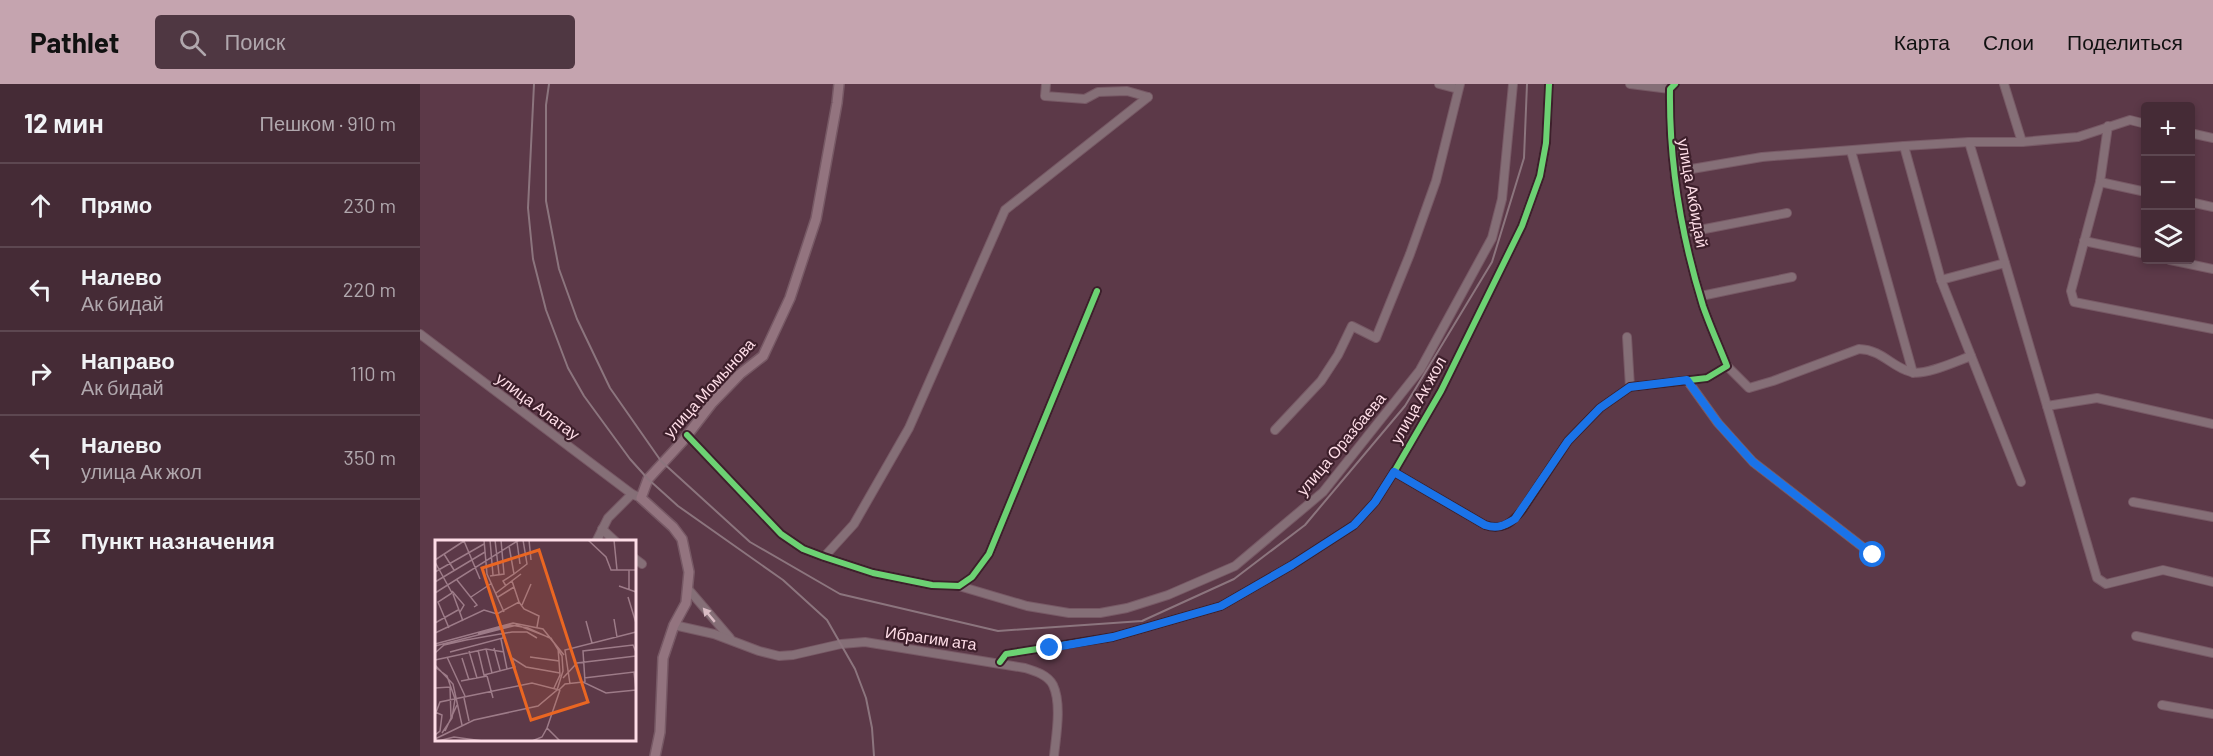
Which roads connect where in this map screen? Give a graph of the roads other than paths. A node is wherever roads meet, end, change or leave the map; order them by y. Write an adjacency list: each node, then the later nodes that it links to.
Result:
1 (839, 84): 45 (main road, улица Момынова)
2 (1046, 84): 56 (street)
3 (1439, 84): 8 (street)
4 (1513, 84): 60 (street, улица Оразбаева)
5 (1549, 84): 46 (street, улица Ак жол)
6 (1630, 84): 9 (street)
7 (2004, 84): 15 (street)
8 (1459, 86): 44 (street)
9 (1672, 86): 18 (street, улица Акбидай)
10 (2141, 123): 11 (street)
11 (2109, 126): 15 (street); 19 (street)
12 (2195, 135): 13 (street)
13 (2213, 138)
14 (1969, 142): 15 (street); 16 (street); 27 (street)
15 (2022, 142)
16 (1904, 146): 17 (street); 31 (street)
17 (1851, 151): 18 (street); 39 (street)
18 (1674, 172): 24 (street, улица Акбидай)
19 (2100, 182): 20 (street); 25 (street)
20 (2141, 191)
21 (2195, 203): 22 (street)
22 (2213, 207)
23 (1787, 213): 24 (street)
24 (1684, 233): 33 (street, улица Акбидай)
25 (2084, 241): 26 (street); 34 (street)
26 (2141, 253)
27 (2005, 262): 31 (street); 42 (street)
28 (2189, 264): 29 (street)
29 (2213, 269)
30 (1792, 277): 33 (street)
31 (1941, 280): 37 (street)
32 (1097, 291): 60 (street)
33 (1701, 297): 38 (street, улица Акбидай)
34 (2213, 329)
35 (420, 334): 48 (street, улица Алатау)
36 (1627, 337): 41 (street)
37 (1971, 356): 39 (street); 47 (street)
38 (1727, 366): 39 (street); 40 (street)
39 (1913, 373)
40 (1687, 380): 41 (street); 55 (street)
41 (1630, 387): 46 (street)
42 (2047, 406): 43 (street); 59 (street)
43 (2213, 424)
44 (1275, 430)
45 (687, 435): 49 (main road, улица Момынова); 56 (street, улица Оразбаева)
46 (1394, 472): 66 (street, улица Ак жол)
47 (2021, 482)
48 (632, 494): 49 (street, улица Алатау); 52 (street)
49 (641, 498): 61 (main road)
50 (2133, 502): 51 (street)
51 (2213, 517)
52 (602, 529): 53 (street); 54 (street)
53 (597, 540)
54 (614, 540)
55 (1873, 555)
56 (824, 557): 60 (street, улица Оразбаева)
57 (636, 560): 58 (street)
58 (642, 564)
59 (2213, 582)
60 (959, 586)
61 (689, 590): 62 (main road); 64 (street, one-way to 61)
62 (674, 625): 64 (street, Ибрагим ата); 69 (main road)
63 (2136, 636): 65 (street)
64 (731, 639): 66 (street, Ибрагим ата)
65 (2213, 653)
66 (1000, 662): 70 (street, Ибрагим ата)
67 (2162, 705): 68 (street)
68 (2213, 714)
69 (655, 756)
70 (1054, 756)

